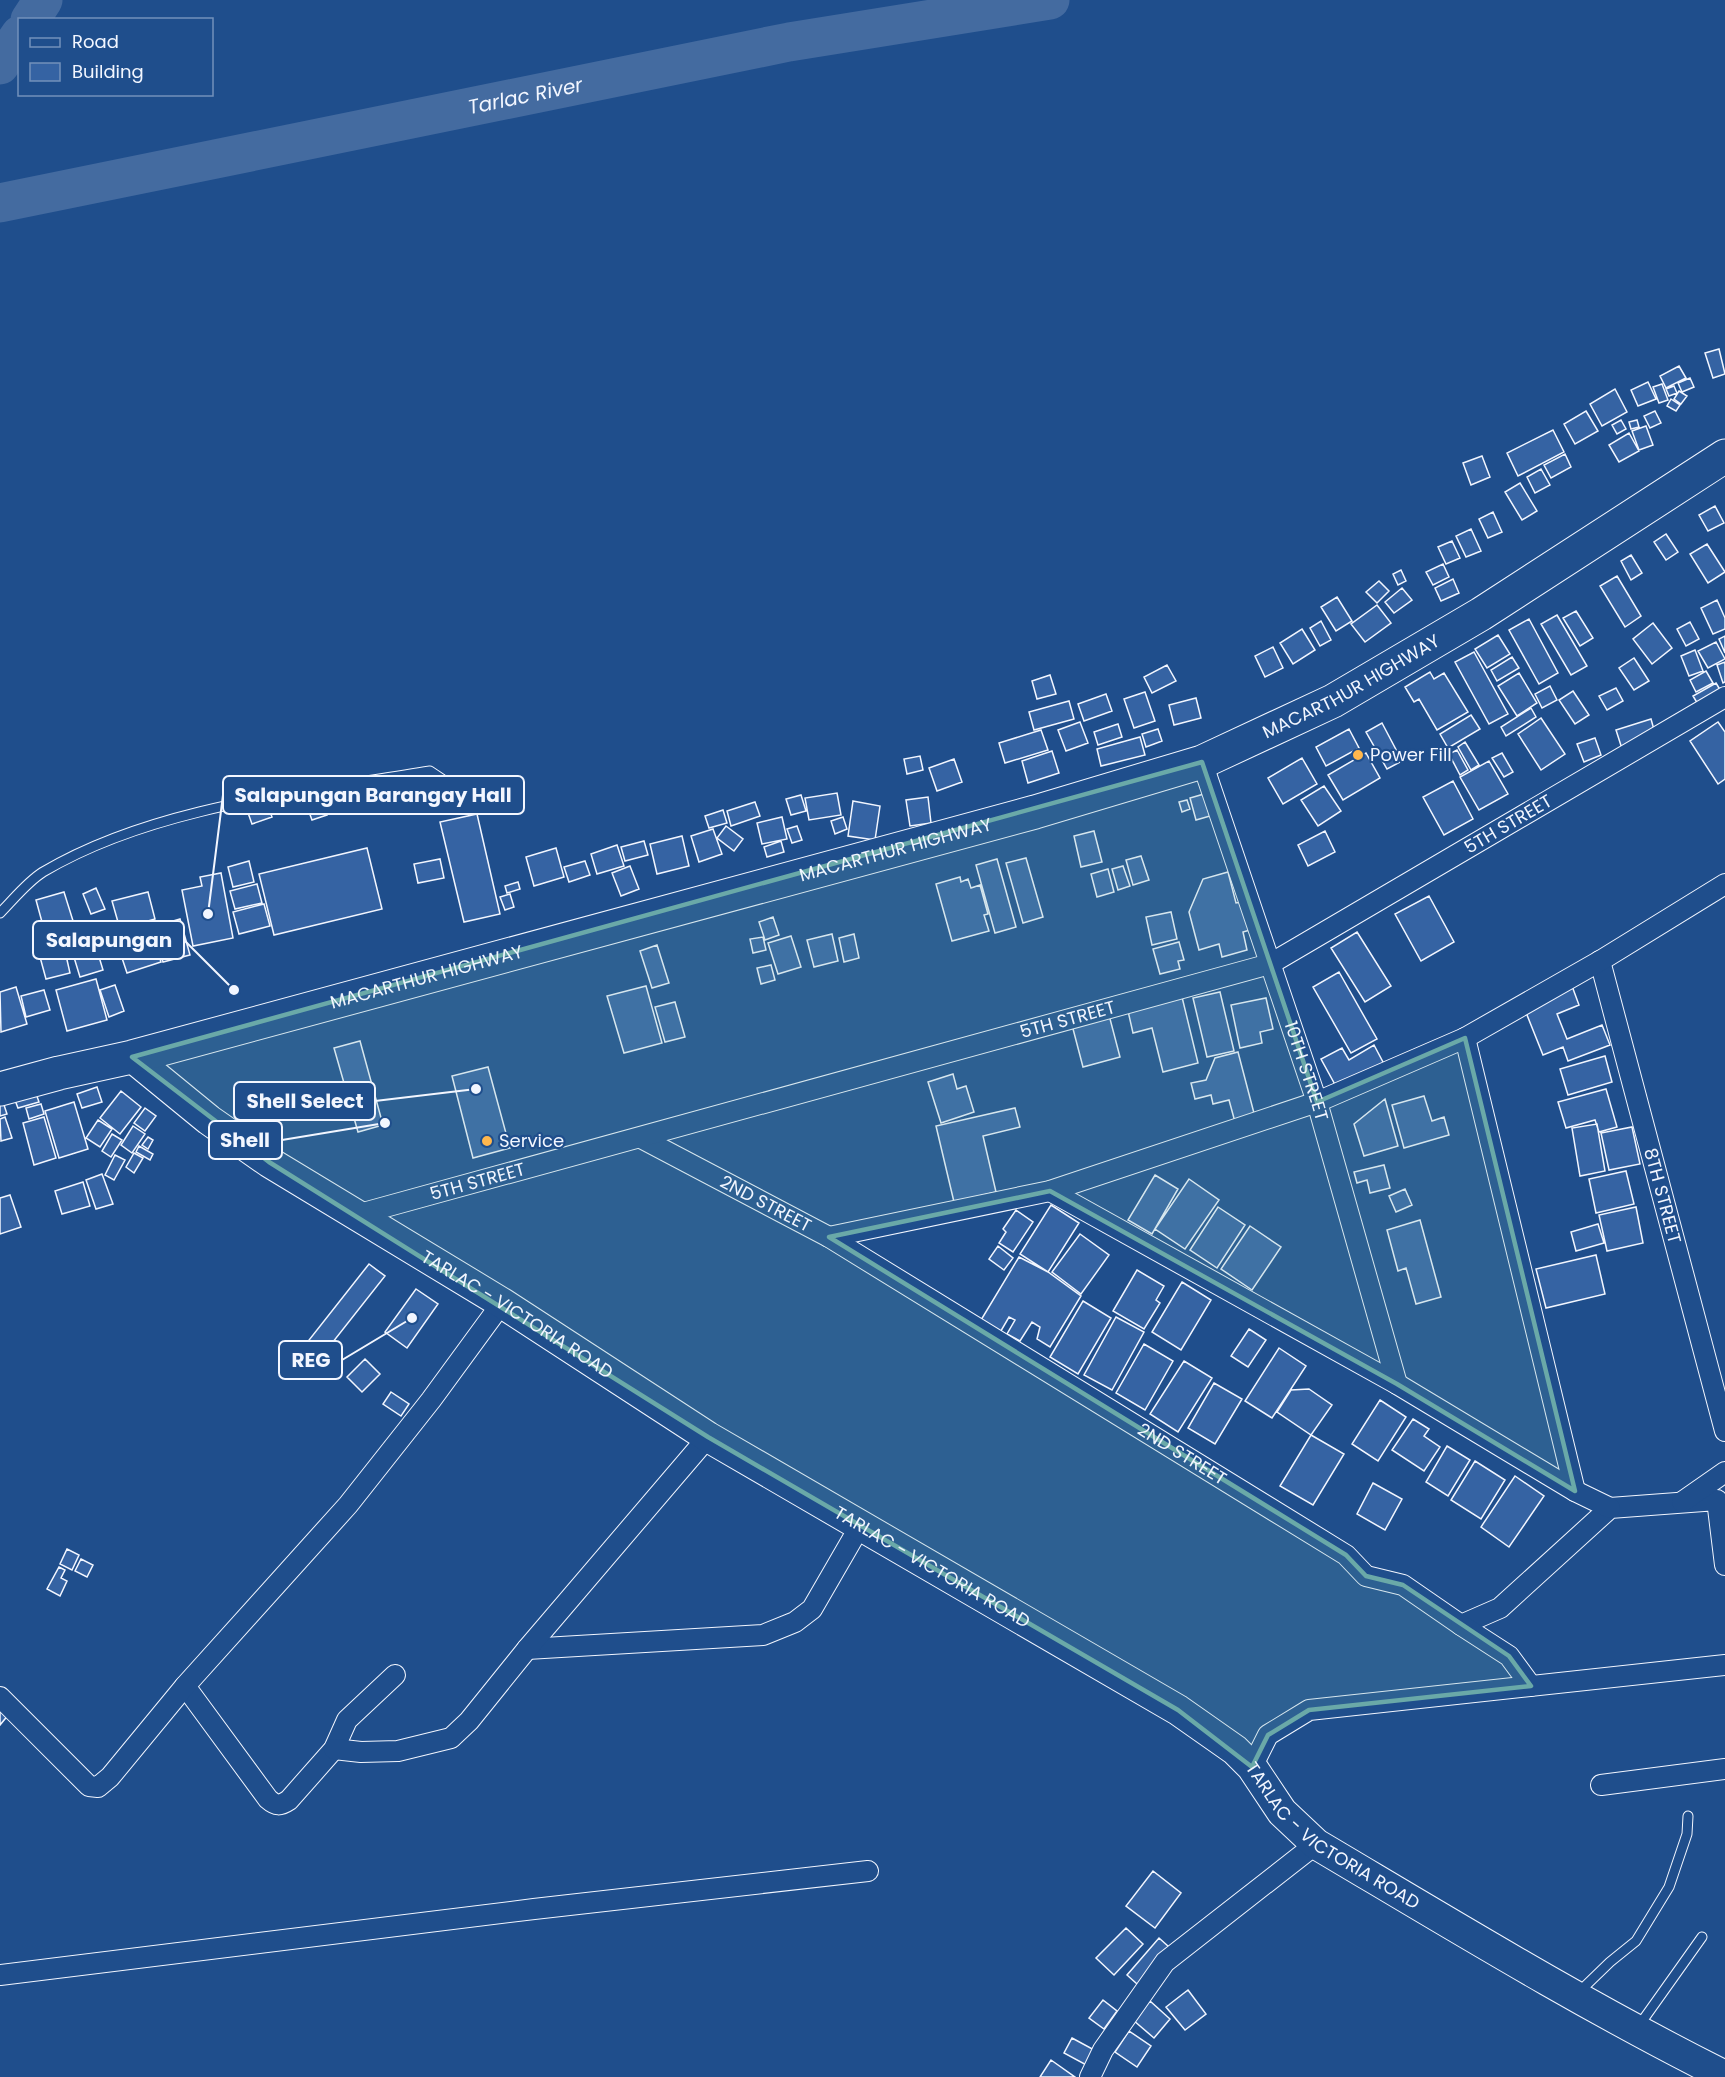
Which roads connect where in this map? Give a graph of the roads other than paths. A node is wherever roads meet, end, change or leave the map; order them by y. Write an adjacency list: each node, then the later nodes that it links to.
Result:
1 (1725, 456): 3 (highway, MACARTHUR HIGHWAY)
2 (1725, 697): 8 (street, 5TH STREET)
3 (1202, 762): 8 (street, 10TH STREET); 10 (highway, MACARTHUR HIGHWAY)
4 (442, 779): 6 (lane)
5 (1725, 884): 7 (street)
6 (0, 913)
7 (1600, 961): 9 (street); 19 (street, 8TH STREET)
8 (1270, 964): 12 (street, 10TH STREET); 13 (street, 5TH STREET)
9 (1465, 1038): 12 (street); 22 (street)
10 (132, 1057): 11 (highway, MACARTHUR HIGHWAY); 15 (main road, TARLAC - VICTORIA ROAD)
11 (0, 1089)
12 (1317, 1102): 14 (street); 18 (street, 10TH STREET)
13 (641, 1138): 15 (street, 5TH STREET); 16 (street, 2ND STREET)
14 (1050, 1191): 16 (street); 18 (street)
15 (356, 1215): 17 (main road, TARLAC - VICTORIA ROAD)
16 (830, 1237): 27 (street, 2ND STREET)
17 (502, 1303): 20 (main road, TARLAC - VICTORIA ROAD); 31 (street)
18 (1397, 1384): 22 (street)
19 (1725, 1431)
20 (708, 1437): 25 (main road, TARLAC - VICTORIA ROAD); 28 (street)
21 (1725, 1472): 23 (street)
22 (1575, 1491): 24 (street)
23 (1679, 1503): 24 (street); 26 (street)
24 (1610, 1508): 27 (street)
25 (860, 1526): 28 (street); 35 (main road, TARLAC - VICTORIA ROAD)
26 (1725, 1565)
27 (1461, 1625): 32 (street, 2ND STREET)
28 (527, 1649): 34 (street)
29 (1725, 1665): 32 (street)
30 (395, 1675): 34 (street)
31 (185, 1686): 33 (street); 34 (street)
32 (1531, 1686): 35 (street)
33 (0, 1697)
34 (334, 1749)
35 (1252, 1767): 39 (main road, TARLAC - VICTORIA ROAD)
36 (1725, 1769): 37 (street)
37 (1601, 1785)
38 (1688, 1816): 43 (lane)
39 (1316, 1844): 43 (main road, TARLAC - VICTORIA ROAD); 46 (street)
40 (868, 1871): 42 (street)
41 (1702, 1937): 44 (lane)
42 (0, 1975)
43 (1576, 1995): 44 (main road, TARLAC - VICTORIA ROAD)
44 (1636, 2029): 45 (main road, TARLAC - VICTORIA ROAD)
45 (1725, 2076)
46 (1090, 2077)

